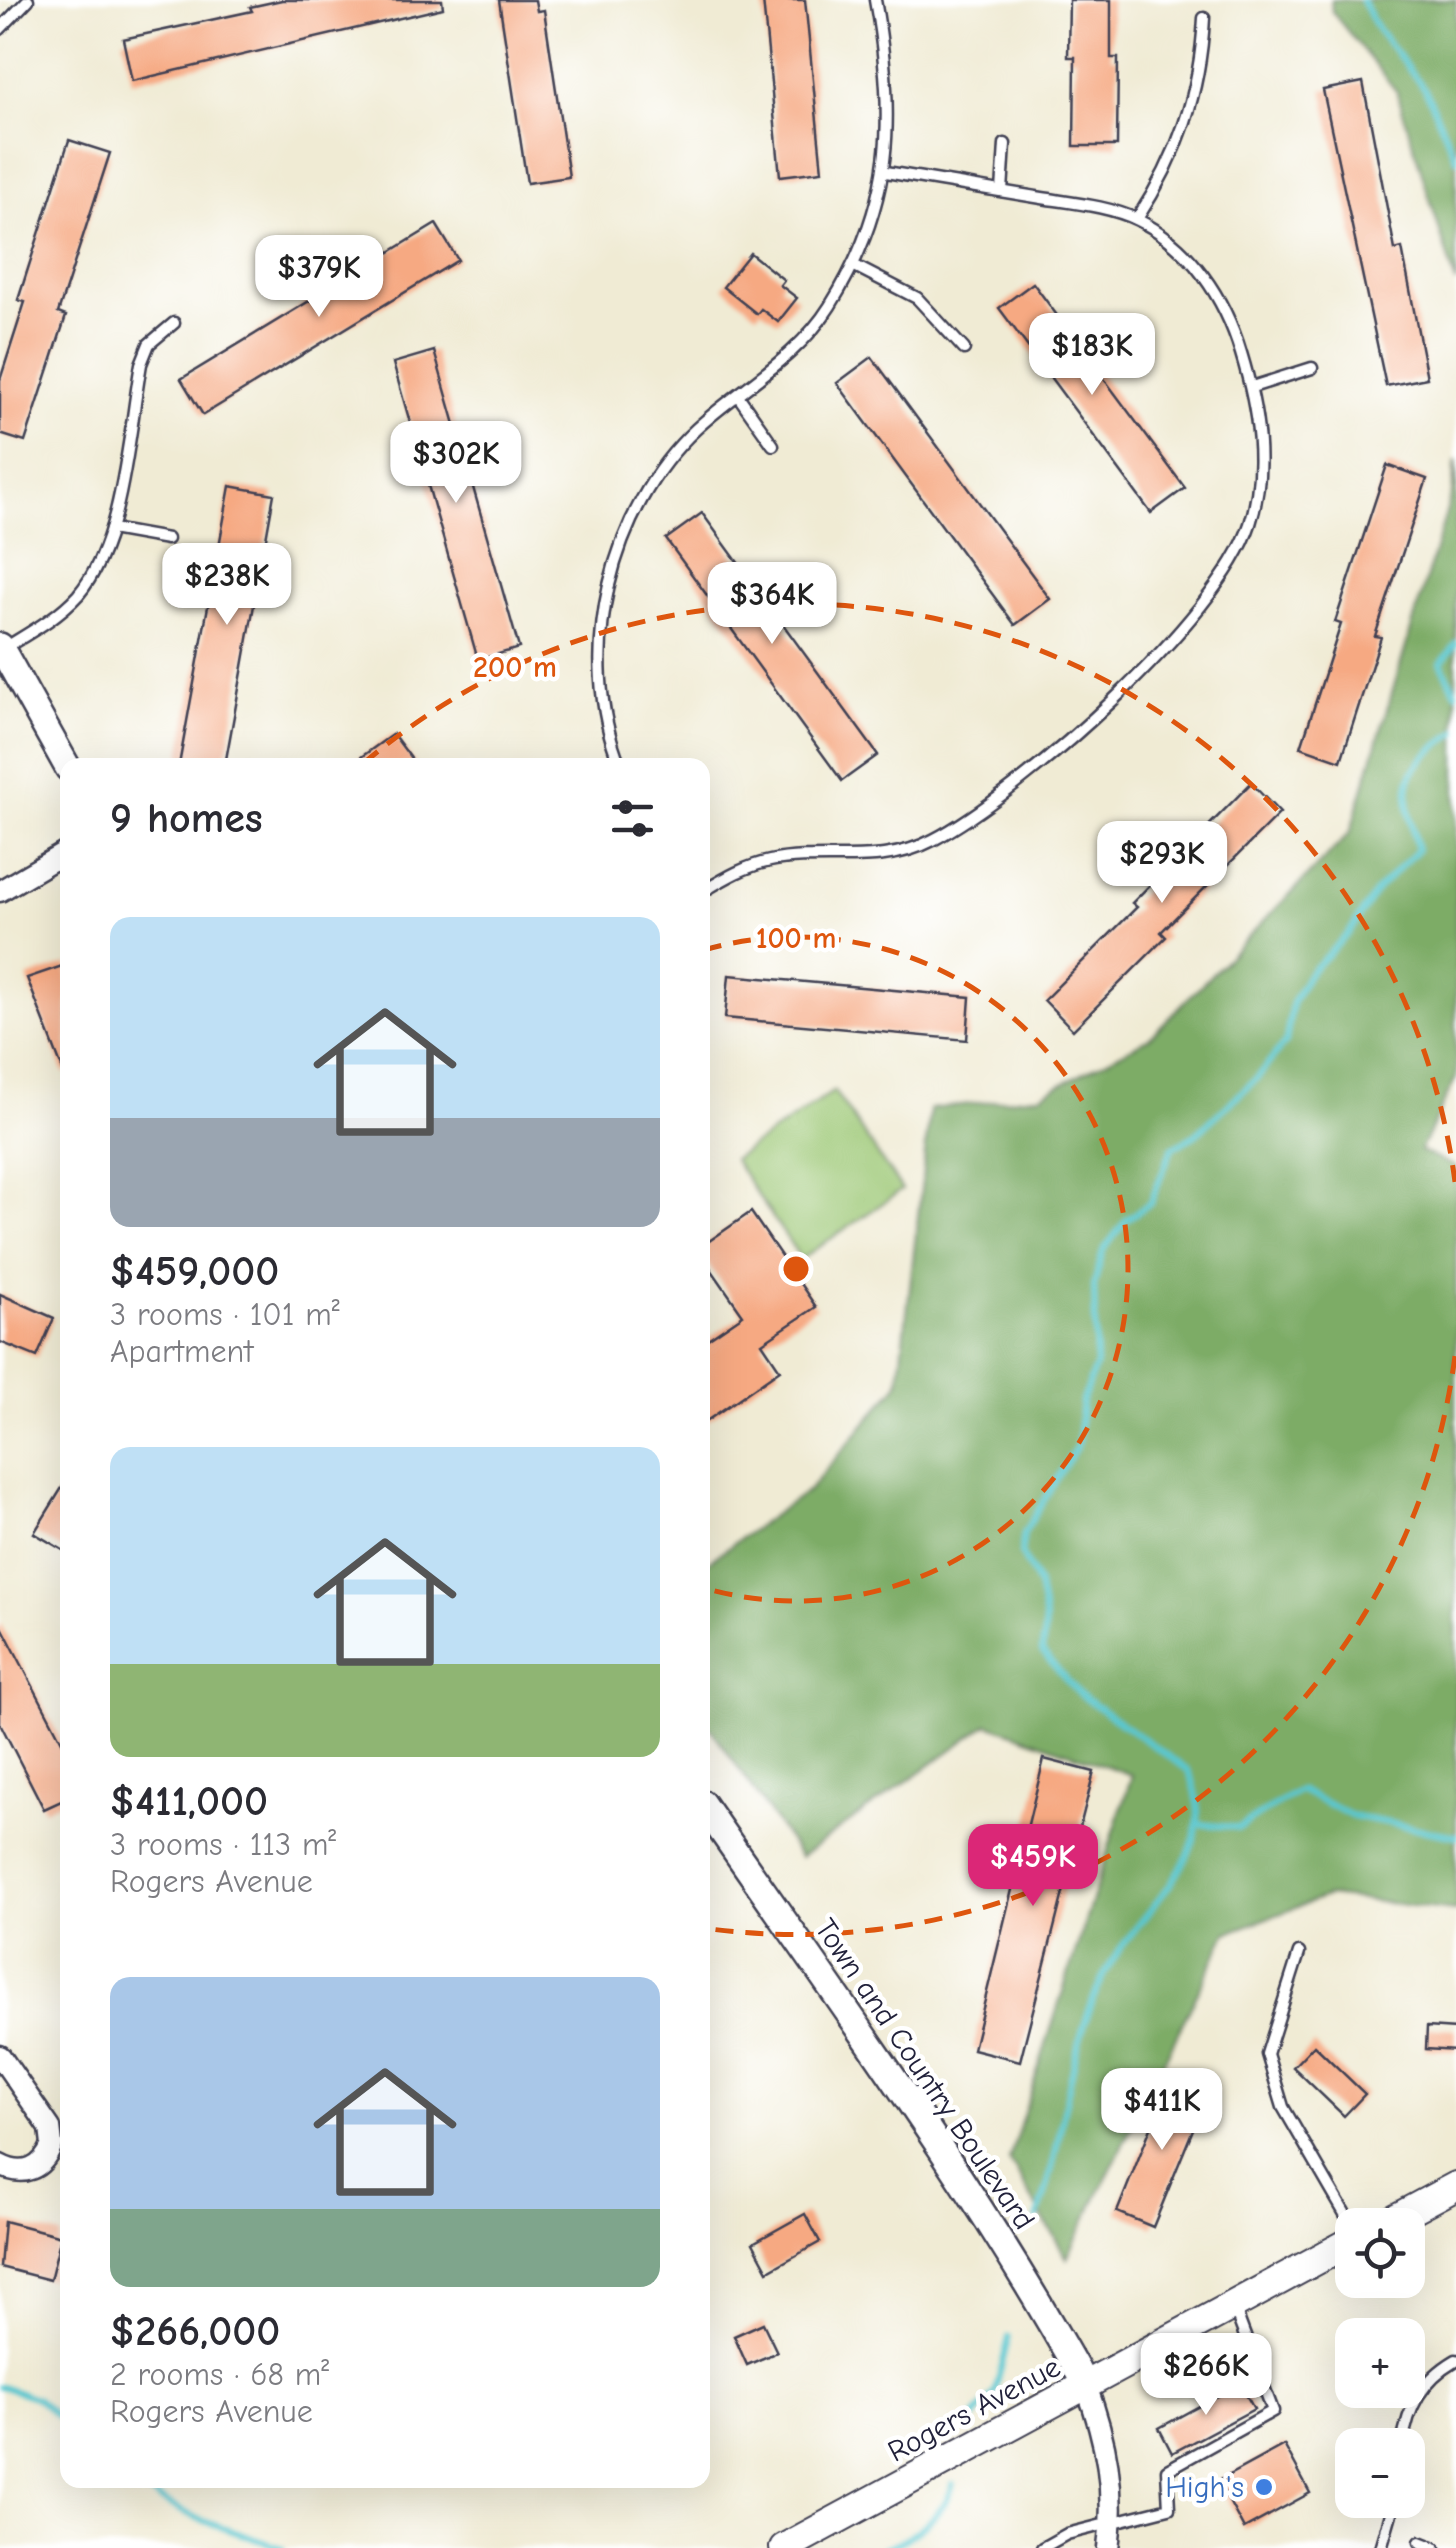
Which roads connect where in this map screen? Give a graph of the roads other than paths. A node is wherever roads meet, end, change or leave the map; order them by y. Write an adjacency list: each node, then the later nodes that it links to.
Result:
1 (28, 0): 4 (lane)
2 (875, 0): 6 (lane)
3 (1204, 18): 8 (lane)
4 (0, 29)
5 (1005, 144): 7 (lane)
6 (886, 172): 7 (lane); 9 (lane)
7 (1002, 191): 8 (lane)
8 (1137, 219): 13 (lane)
9 (853, 265): 11 (lane); 14 (lane)
10 (174, 324): 16 (lane)
11 (964, 349)
12 (1312, 368): 13 (lane)
13 (1252, 387): 22 (lane)
14 (739, 398): 15 (lane); 20 (lane)
15 (773, 445)
16 (110, 529): 17 (lane); 18 (lane)
17 (167, 539)
18 (1, 648): 19 (street)
19 (62, 758)
20 (617, 758)
21 (60, 856): 23 (street)
22 (710, 887)
23 (0, 891)
24 (710, 1816): 34 (street, Town and Country Boulevard)
25 (1299, 1953): 29 (lane)
26 (0, 2056): 27 (street)
27 (0, 2165)
28 (1456, 2186): 30 (main road)
29 (1342, 2208)
30 (1415, 2208)
31 (1335, 2251): 32 (main road, Rogers Avenue)
32 (1234, 2306): 34 (main road, Rogers Avenue); 37 (lane)
33 (1456, 2360): 35 (lane)
34 (1086, 2386): 37 (street); 39 (main road, Rogers Avenue)
35 (1406, 2428)
36 (1389, 2518): 42 (lane)
37 (1112, 2524): 40 (lane); 41 (street)
38 (1420, 2542): 43 (lane)
39 (784, 2548)
40 (1042, 2548)
41 (1108, 2548)
42 (1380, 2548)
43 (1435, 2548)

